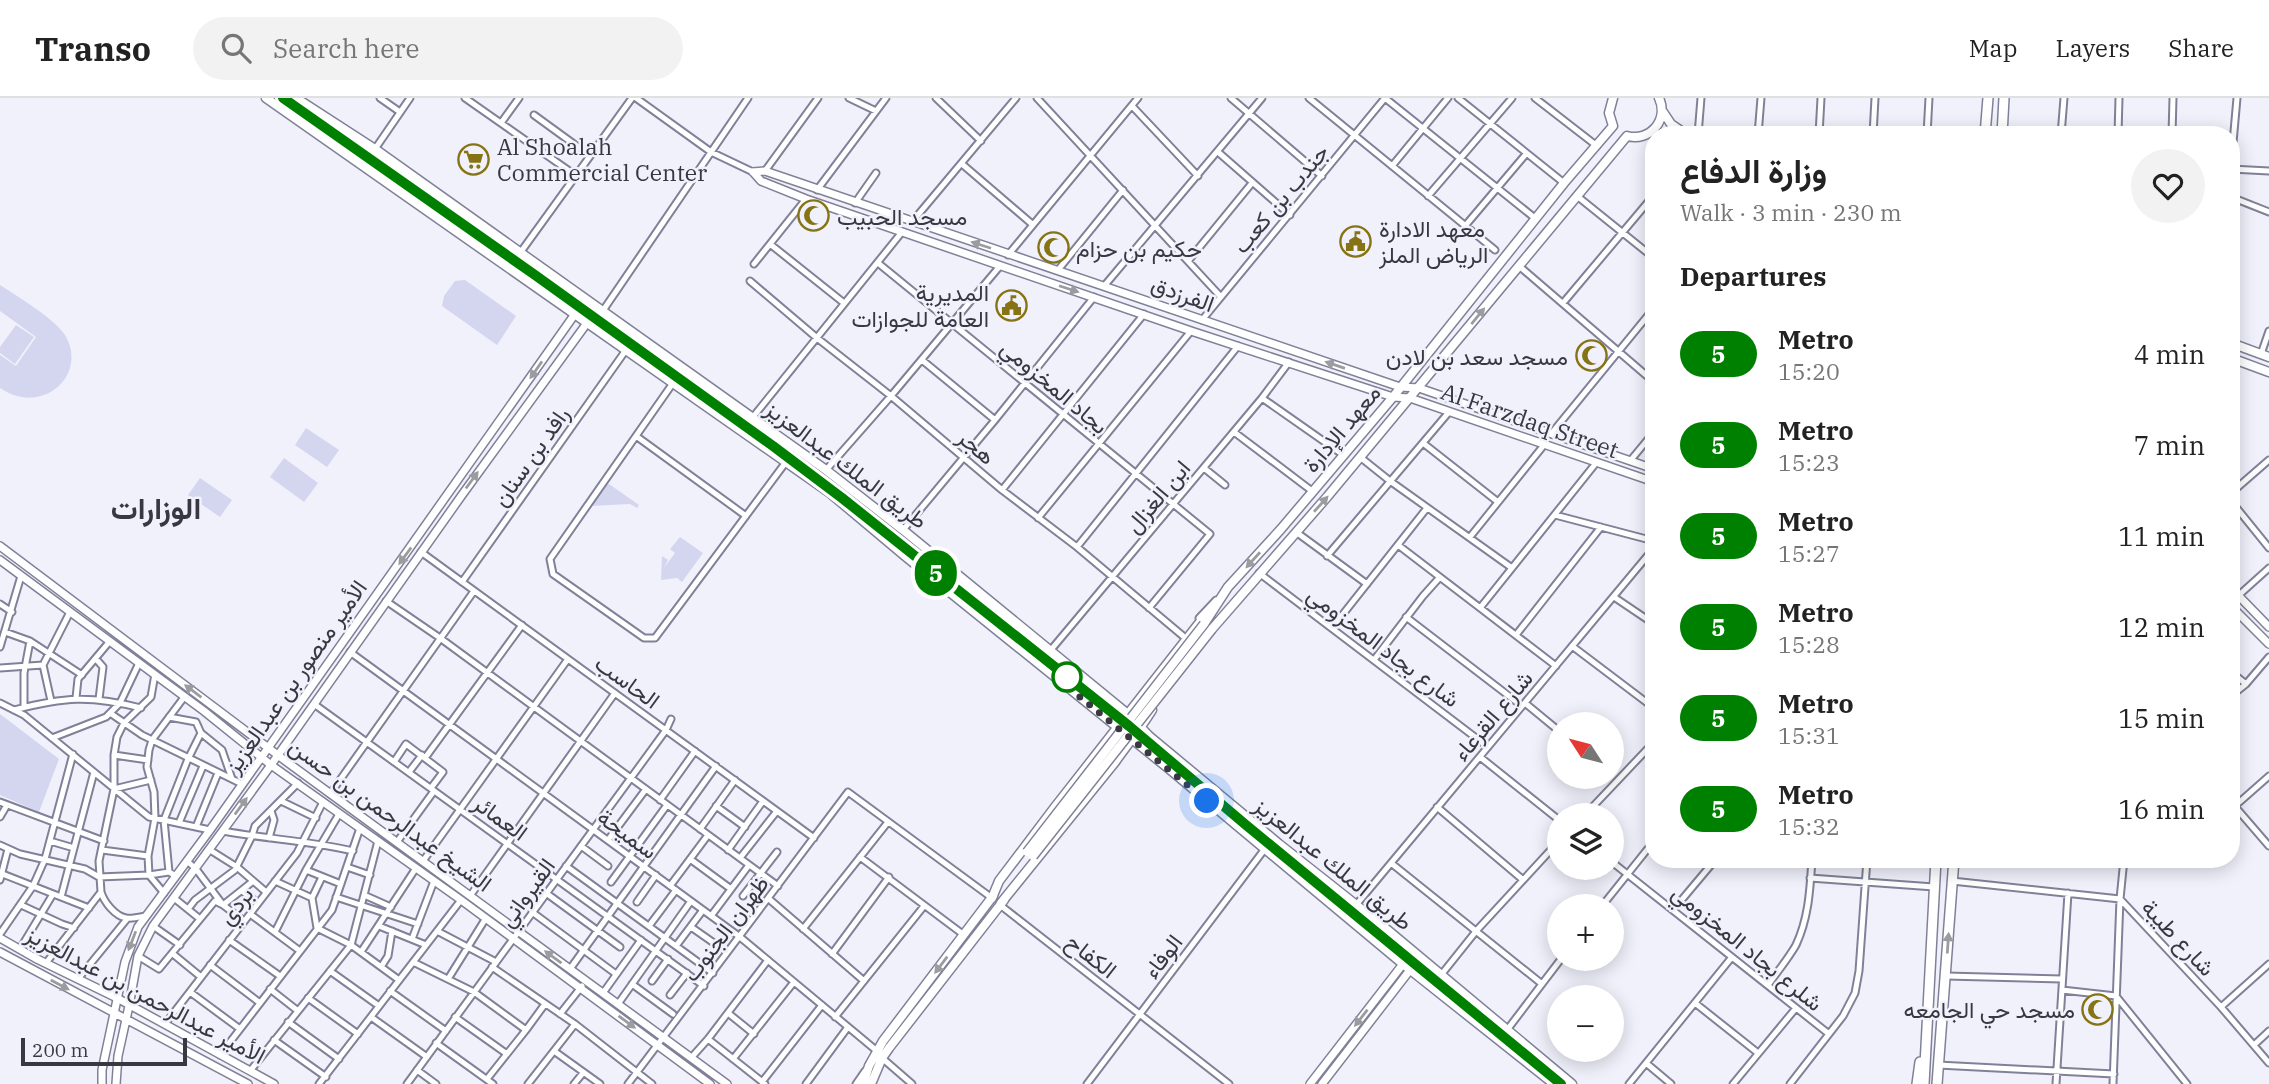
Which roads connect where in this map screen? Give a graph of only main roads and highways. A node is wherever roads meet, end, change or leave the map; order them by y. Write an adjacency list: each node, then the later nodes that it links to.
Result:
1 (266, 98): 25 (main road, طريق الملك عبدالعزيز)
2 (296, 98): 24 (main road, طريق الملك عبدالعزيز)
3 (1659, 98): 7 (main road)
4 (1988, 98): 8 (main road)
5 (2004, 98): 13 (main road)
6 (1610, 100): 20 (main road, معهد الإدارة, one-way to 20)
7 (1663, 112): 9 (main road); 10 (main road)
8 (1987, 113): 11 (main road); 12 (main road)
9 (1658, 126)
10 (1674, 126)
11 (1986, 126)
12 (1989, 126)
13 (2002, 126)
14 (1645, 137): 19 (main road, معهد الإدارة, one-way to 14)
15 (2240, 346): 16 (main road)
16 (2265, 356)
17 (2240, 361): 18 (main road)
18 (2269, 372)
19 (1259, 573): 21 (main road, معهد الإدارة); 23 (main road)
20 (1228, 587): 21 (main road, معهد الإدارة); 22 (main road)
21 (1208, 626): 30 (main road, bridge)
22 (1142, 696): 23 (main road); 24 (main road)
23 (1155, 704): 26 (main road)
24 (1127, 714): 25 (main road); 26 (main road, طريق الملك عبدالعزيز)
25 (1116, 726): 27 (main road, طريق الملك عبدالعزيز); 28 (main road)
26 (1141, 729): 27 (main road); 33 (main road, طريق الملك عبدالعزيز)
27 (1131, 738): 29 (main road); 36 (main road, طريق الملك عبدالعزيز)
28 (1100, 749): 29 (main road); 34 (main road)
29 (1113, 765): 35 (main road)
30 (1030, 854): 34 (main road); 35 (main road)
31 (1935, 868): 37 (main road)
32 (1953, 868): 45 (main road, one-way to 32)
33 (1327, 883): 36 (main road); 42 (main road, طريق الملك عبدالعزيز)
34 (992, 898): 38 (main road, one-way to 38)
35 (1000, 904): 38 (main road)
36 (1388, 951): 41 (main road, طريق الملك عبدالعزيز)
37 (1928, 1001): 43 (main road); 44 (main road)
38 (880, 1055): 39 (main road); 40 (main road)
39 (863, 1084)
40 (871, 1084)
41 (1554, 1084)
42 (1572, 1084)
43 (1917, 1084)
44 (1924, 1084)
45 (1937, 1084)

